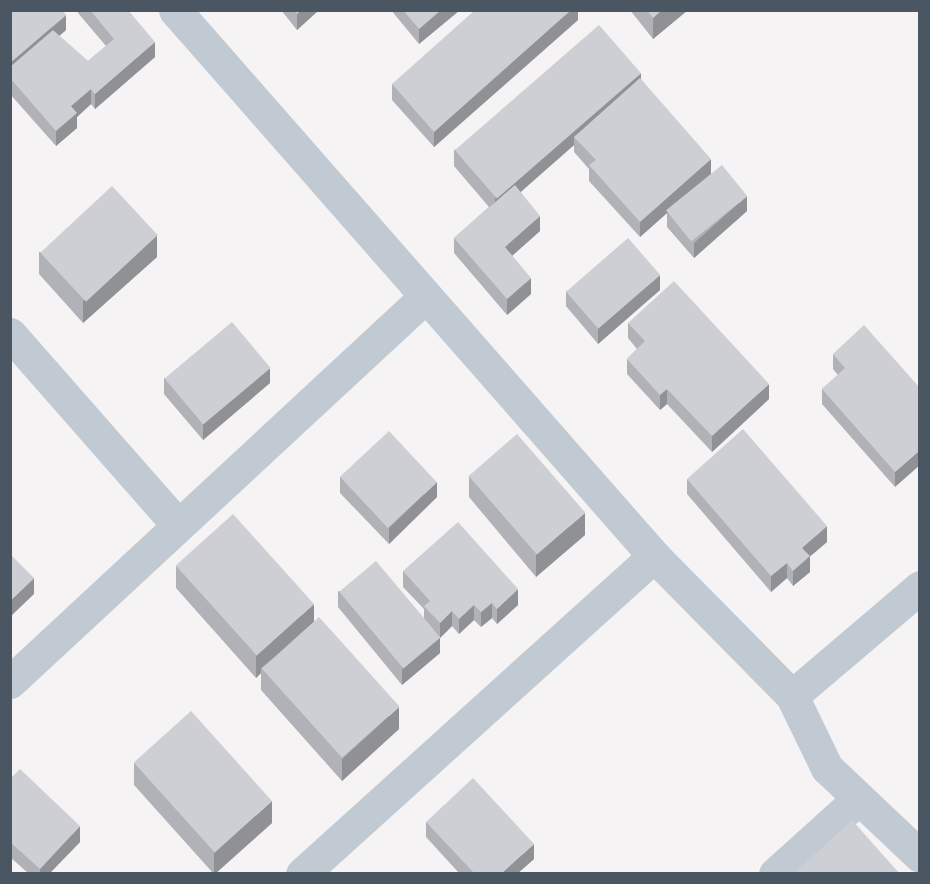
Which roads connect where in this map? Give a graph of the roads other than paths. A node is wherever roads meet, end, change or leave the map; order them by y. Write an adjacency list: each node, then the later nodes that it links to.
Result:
1 (175, 10): 2 (street)
2 (426, 296): 4 (street); 5 (street)
3 (10, 334): 4 (street)
4 (178, 525): 7 (street)
5 (654, 556): 8 (street); 11 (street)
6 (920, 587): 8 (street)
7 (10, 682)
8 (792, 696): 9 (street)
9 (858, 799): 10 (street); 12 (street)
10 (920, 856)
11 (302, 873)
12 (775, 873)

